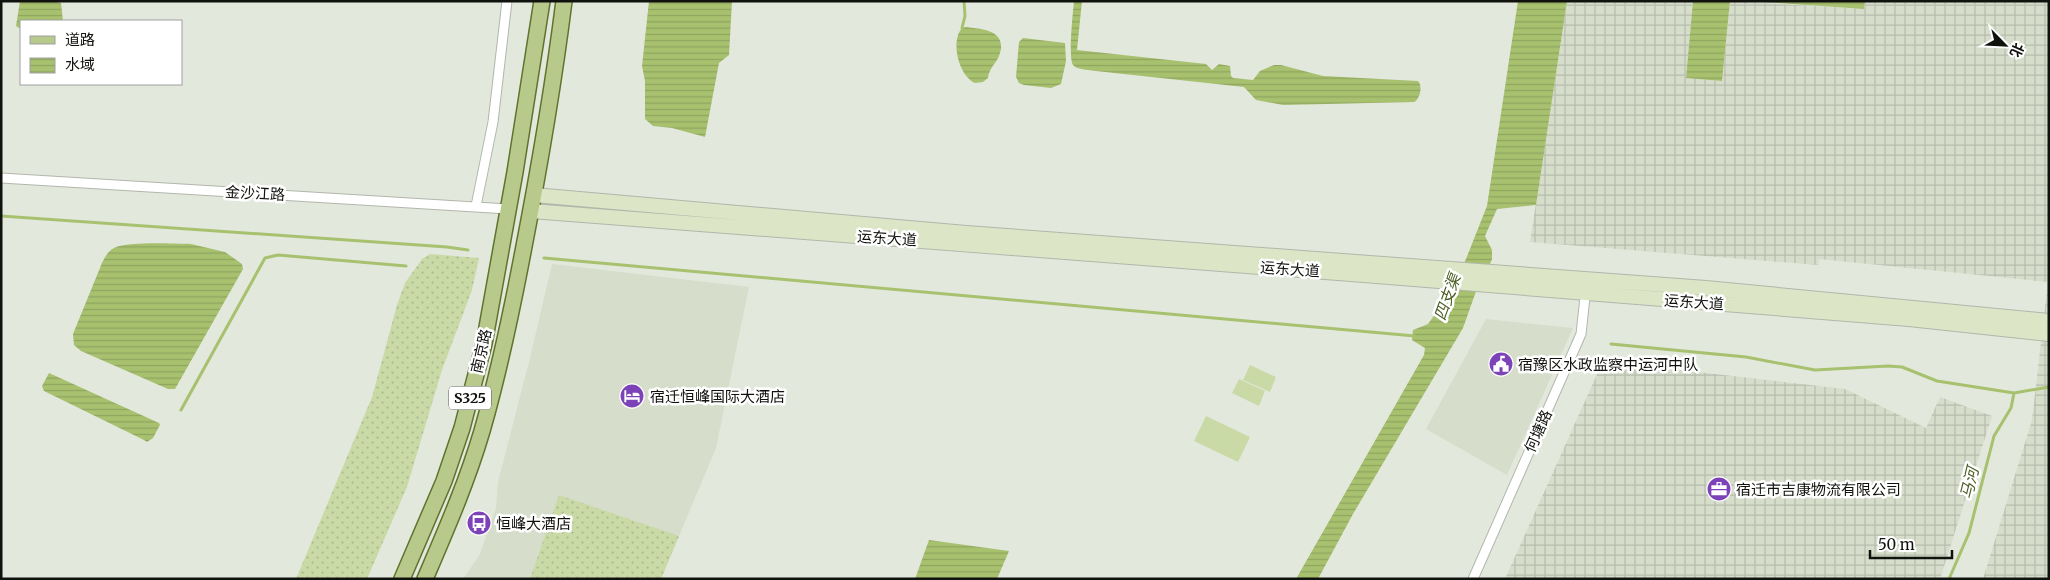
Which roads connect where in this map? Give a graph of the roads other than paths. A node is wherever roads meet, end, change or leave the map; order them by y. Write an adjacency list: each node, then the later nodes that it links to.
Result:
1 (507, 1): 6 (street)
2 (542, 1): 7 (main road, 南京路 / S325)
3 (564, 1): 5 (main road, 南京路 / S325)
4 (1, 178): 6 (street, 金沙江路)
5 (534, 195): 8 (main road, 南京路 / S325); 9 (main road, 运东大道)
6 (476, 206): 7 (street, 金沙江路)
7 (508, 208): 13 (main road, 南京路 / S325)
8 (532, 211): 9 (main road, 运东大道); 14 (main road, 南京路 / S325)
9 (1426, 274): 10 (main road, 运东大道); 10 (main road, 运东大道)
10 (1586, 287): 11 (main road, 运东大道); 12 (main road, 运东大道); 15 (street, 何塘路)
11 (2049, 322)
12 (2049, 334)
13 (402, 579)
14 (425, 579)
15 (1473, 579)

